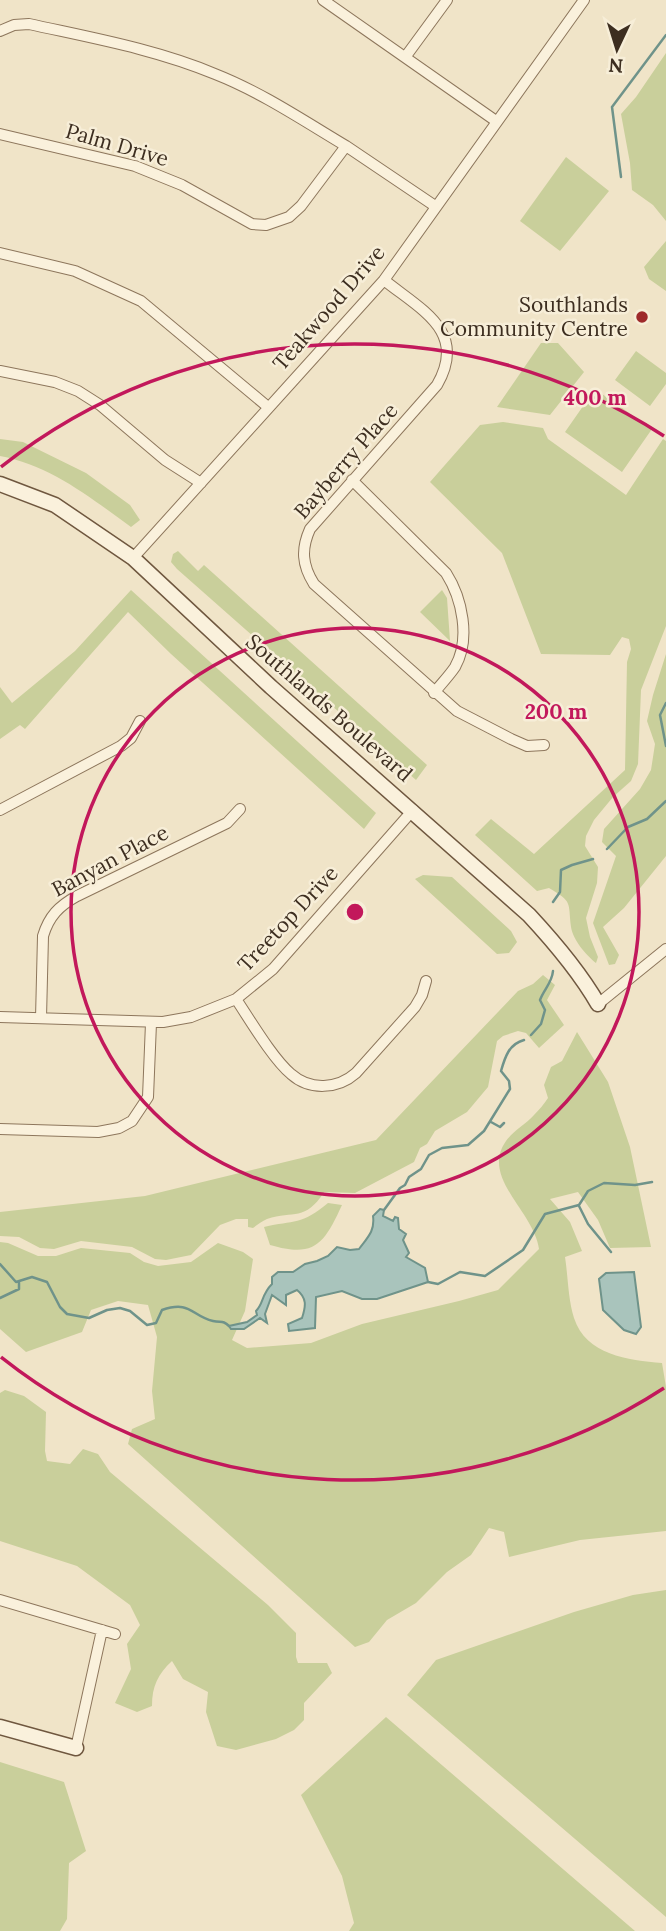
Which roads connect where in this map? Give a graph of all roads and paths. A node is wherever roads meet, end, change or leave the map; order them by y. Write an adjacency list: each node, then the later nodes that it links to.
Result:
1 (323, 0): 5 (street)
2 (447, 0): 5 (street)
3 (584, 0): 6 (street, Teakwood Drive)
4 (0, 31): 8 (street)
5 (406, 56): 6 (street)
6 (496, 121): 9 (street, Teakwood Drive)
7 (0, 134): 8 (street, Palm Drive)
8 (346, 146): 9 (street)
9 (435, 206): 11 (street, Teakwood Drive)
10 (0, 253): 13 (street)
11 (384, 280): 13 (street, Teakwood Drive); 14 (street, Bayberry Place)
12 (0, 371): 15 (street)
13 (268, 407): 15 (street, Teakwood Drive)
14 (352, 480): 18 (street); 18 (street, Bayberry Place)
15 (201, 483): 17 (street, Teakwood Drive)
16 (0, 484): 17 (main road, Southlands Boulevard)
17 (134, 558): 23 (main road, Southlands Boulevard)
18 (434, 693): 20 (street, Bayberry Place)
19 (140, 721): 22 (street)
20 (544, 745)
21 (240, 809): 29 (street, Banyan Place)
22 (0, 810)
23 (414, 810): 26 (street, Treetop Drive); 27 (main road, Southlands Boulevard)
24 (666, 949): 27 (street)
25 (426, 981): 26 (street)
26 (236, 999): 30 (street, Treetop Drive)
27 (598, 1004)
28 (0, 1017): 29 (street, Treetop Drive)
29 (41, 1018): 30 (street, Treetop Drive)
30 (151, 1023): 31 (street)
31 (0, 1129)
32 (0, 1600): 33 (street)
33 (102, 1630): 34 (street); 36 (street)
34 (115, 1634)
35 (0, 1727): 36 (main road)
36 (76, 1748)

